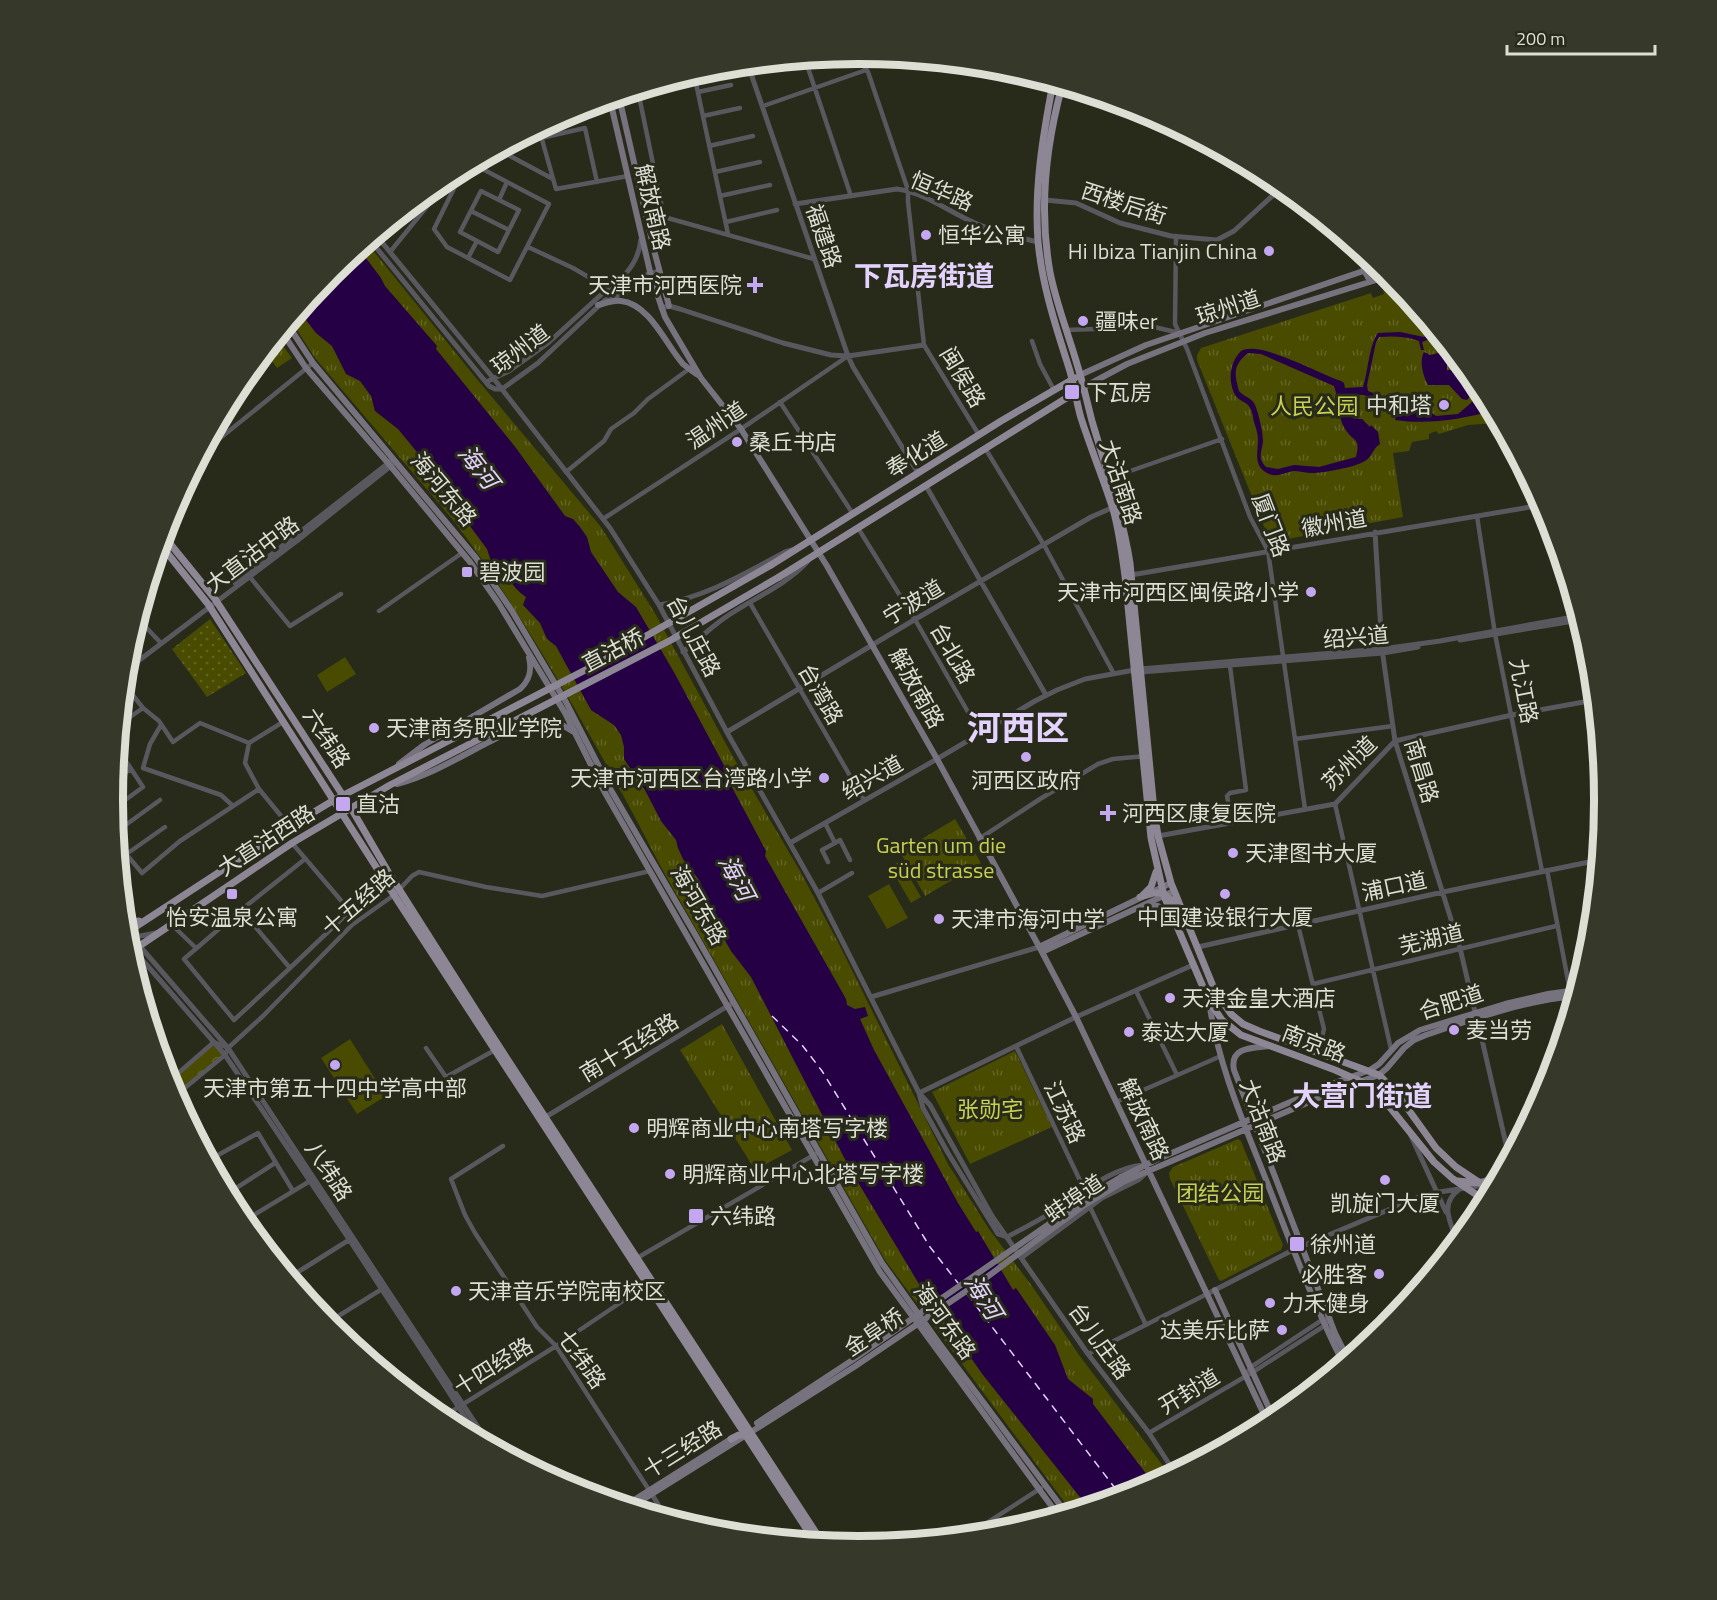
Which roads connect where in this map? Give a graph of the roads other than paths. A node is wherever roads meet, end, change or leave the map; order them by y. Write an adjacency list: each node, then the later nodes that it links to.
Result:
1 (862, 64): 3 (street, 闽侯路)
2 (807, 66): 7 (street)
3 (866, 70): 7 (street); 30 (street, 闽侯路)
4 (751, 73): 37 (street, 福建路)
5 (696, 83): 9 (street)
6 (731, 85): 9 (street)
7 (814, 88): 13 (street); 33 (street)
8 (1052, 91): 47 (main road, 大沽南路)
9 (698, 92): 16 (street)
10 (1060, 93): 35 (main road, 大沽南路)
11 (640, 99): 42 (street)
12 (621, 104): 54 (main road, 解放南路)
13 (766, 105)
14 (612, 108): 24 (main road, 解放南路)
15 (740, 108): 16 (street)
16 (703, 116): 19 (street)
17 (753, 136): 19 (street)
18 (541, 138): 25 (street); 27 (street)
19 (709, 146): 23 (street)
20 (507, 154): 25 (street)
21 (760, 162): 23 (street)
22 (482, 169): 26 (street)
23 (715, 172): 32 (street)
24 (628, 176): 27 (street); 43 (main road, 解放南路)
25 (553, 179): 27 (street)
26 (507, 182): 34 (street); 49 (street)
27 (597, 182)
28 (456, 184): 51 (street)
29 (770, 185): 32 (street)
30 (908, 190): 33 (street, 恒华路); 47 (street, 恒华路); 70 (street, 闽侯路)
31 (1275, 194): 44 (street, 西楼后街)
32 (720, 196): 40 (street)
33 (851, 196): 37 (street, 恒华路)
34 (499, 200): 39 (street); 41 (street)
35 (1045, 200): 44 (street, 西楼后街); 64 (main road, 大沽南路)
36 (431, 202): 50 (street)
37 (795, 204): 52 (street, 福建路)
38 (777, 210): 40 (street)
39 (471, 211): 41 (street); 46 (street)
40 (726, 222): 42 (street)
41 (509, 231): 46 (street)
42 (728, 234): 52 (street)
43 (641, 235): 55 (main road, 解放南路); 60 (street)
44 (1176, 236): 66 (street, 厦门路)
45 (381, 241): 50 (street, 台儿庄路)
46 (477, 241): 51 (street)
47 (1038, 242): 78 (main road, 大沽南路)
48 (375, 246): 79 (street)
49 (528, 247): 51 (street); 60 (street)
50 (390, 252): 77 (street, 台儿庄路)
51 (468, 258)
52 (814, 259): 71 (street, 福建路)
53 (1366, 269): 58 (main road); 66 (main road, 琼州道)
54 (659, 271): 55 (street, 琼州道); 57 (main road, 解放南路)
55 (650, 274): 59 (main road, 解放南路); 60 (street, 琼州道)
56 (1378, 279): 58 (main road, 琼州道)
57 (662, 280): 59 (street, 琼州道); 62 (main road, 解放南路)
58 (1370, 281): 69 (main road, 琼州道)
59 (653, 283): 61 (street, 琼州道); 63 (main road, 解放南路)
60 (609, 289): 77 (street, 琼州道)
61 (598, 305): 74 (main road); 81 (street, 琼州道)
62 (669, 306): 63 (street); 71 (street)
63 (661, 308): 76 (main road, 解放南路)
64 (1066, 330): 66 (street); 75 (main road, 大沽南路)
65 (292, 331): 72 (main road, 海河东路)
66 (1180, 333): 69 (street, 厦门路); 75 (main road, 琼州道)
67 (286, 338): 73 (main road, 海河东路)
68 (1032, 341): 82 (street)
69 (1183, 341): 80 (main road, 琼州道); 88 (street, 厦门路)
70 (924, 345): 71 (street); 86 (street, 闽侯路)
71 (848, 356): 84 (street, 温州道); 93 (street, 福建路)
72 (313, 363): 73 (street); 90 (main road, 海河东路)
73 (306, 368): 87 (street); 91 (main road, 海河东路)
74 (689, 369): 76 (main road); 92 (street)
75 (1080, 375): 78 (main road, 奉化道); 80 (main road, 大沽南路)
76 (701, 378): 85 (main road, 解放南路)
77 (494, 379): 79 (street, 琼州道); 81 (street, 台儿庄路)
78 (1072, 379): 82 (main road, 奉化道); 83 (main road, 大沽南路)
79 (486, 382): 81 (street, 琼州道)
80 (1084, 387): 83 (main road, 奉化道); 94 (main road, 大沽南路)
81 (502, 389): 92 (street, 台儿庄路)
82 (1054, 390): 86 (main road, 奉化道)
83 (1074, 392): 89 (main road, 奉化道); 96 (main road, 大沽南路)
84 (780, 402): 85 (street, 温州道); 98 (street)
85 (741, 429): 100 (street, 温州道); 105 (main road, 解放南路)
86 (979, 435): 93 (main road, 奉化道)
87 (218, 440)
88 (1222, 440): 94 (street); 109 (street, 厦门路)
89 (985, 448): 95 (main road, 奉化道); 107 (street)
90 (396, 459): 91 (street, 大直沽中路); 227 (main road, 海河东路)
91 (389, 465): 111 (main road, 海河东路); 115 (street, 大直沽中路)
92 (566, 472): 100 (street, 台儿庄路)
93 (918, 473): 98 (main road, 奉化道)
94 (1110, 478): 96 (main road, 大沽南路)
95 (926, 486): 102 (main road, 奉化道); 118 (street)
96 (1115, 507): 107 (street, 宁波道); 116 (main road, 大沽南路); 137 (main road, 大沽南路)
97 (1532, 507): 99 (street, 徽州道)
98 (853, 514): 101 (main road, 奉化道)
99 (1477, 516): 103 (street, 徽州道); 127 (street, 九江路)
100 (603, 519): 122 (street, 台儿庄路)
101 (838, 524): 104 (main road); 105 (main road, 奉化道)
102 (858, 528): 104 (main road, 奉化道); 125 (street, 台北路)
103 (1375, 532): 109 (street, 徽州道); 131 (street, 南昌路)
104 (847, 535): 112 (main road, 奉化道)
105 (812, 541): 108 (main road, 奉化道); 112 (main road, 解放南路)
106 (170, 543): 120 (main road, 六纬路)
107 (1044, 545): 118 (street, 宁波道); 138 (street)
108 (802, 547): 114 (main road, 奉化道); 122 (street)
109 (1268, 551): 116 (street, 徽州道); 134 (street, 厦门路)
110 (167, 552): 120 (main road, 六纬路)
111 (462, 553): 123 (street); 130 (main road, 海河东路)
112 (819, 553): 113 (main road, 奉化道); 129 (main road, 解放南路)
113 (811, 559): 117 (main road, 奉化道); 121 (street)
114 (771, 565): 152 (main road, 直沽桥, bridge)
115 (249, 575): 119 (street); 120 (street, 大直沽中路)
116 (1131, 575): 137 (main road, 大沽南路)
117 (779, 577): 156 (main road, 直沽桥, bridge)
118 (981, 581): 125 (street, 宁波道); 141 (street)
119 (341, 594)
120 (212, 603): 128 (street, 大直沽中路); 135 (street, 大直沽中路); 146 (main road, 六纬路); 165 (main road, 六纬路)
121 (750, 603): 132 (street); 139 (street, 台湾路)
122 (659, 605): 132 (street, 台儿庄路)
123 (379, 611)
124 (1571, 619): 127 (street, 绍兴道)
125 (914, 620): 129 (street, 宁波道); 151 (street, 台北路)
126 (144, 626): 128 (street)
127 (1495, 632): 131 (street, 绍兴道); 144 (street, 九江路)
128 (159, 641): 133 (street, 大直沽中路)
129 (872, 646): 139 (street, 宁波道); 158 (main road, 解放南路)
130 (526, 648): 150 (main road, 海河东路); 161 (main road)
131 (1382, 651): 134 (street, 绍兴道); 148 (street, 南昌路)
132 (683, 652): 149 (street, 台儿庄路)
133 (137, 658)
134 (1284, 659): 136 (street, 绍兴道); 137 (street, 绍兴道); 153 (street, 厦门路)
135 (136, 662)
136 (1230, 666): 137 (street, 绍兴道); 176 (street)
137 (1138, 671): 138 (street, 绍兴道); 157 (main road, 大沽南路)
138 (1114, 674): 141 (street, 绍兴道)
139 (799, 690): 149 (street, 宁波道); 168 (street, 台湾路)
140 (131, 693): 143 (street)
141 (1046, 695): 151 (street, 绍兴道)
142 (1588, 701): 144 (street, 苏州道)
143 (143, 708): 145 (street); 147 (street)
144 (1512, 716): 154 (street, 苏州道); 192 (street, 九江路)
145 (128, 719)
146 (284, 722): 155 (street); 167 (main road, 六纬路)
147 (161, 725): 155 (street); 171 (street)
148 (1393, 726): 153 (street); 154 (street, 南昌路)
149 (727, 732): 183 (street, 台儿庄路)
150 (575, 733): 163 (main road); 191 (main road, 海河东路)
151 (980, 733): 158 (street, 绍兴道)
152 (454, 738): 161 (main road, 大直沽西路)
153 (1295, 739): 173 (street, 厦门路)
154 (1395, 741): 170 (street, 苏州道); 195 (street, 南昌路)
155 (249, 742): 164 (street)
156 (460, 748): 163 (main road, 大直沽西路)
157 (1145, 756): 180 (main road, 大沽南路); 181 (street); 190 (main road, 大沽南路)
158 (936, 759): 168 (street, 绍兴道); 181 (main road, 解放南路)
159 (125, 760): 160 (street)
160 (131, 769): 162 (street); 169 (street)
161 (390, 772): 165 (main road, 大直沽西路)
162 (124, 774)
163 (390, 785): 172 (main road, 大直沽西路)
164 (259, 789): 171 (street); 179 (street)
165 (343, 796): 167 (main road, 大直沽西路); 172 (main road, 六纬路)
166 (160, 800): 177 (street)
167 (334, 800): 174 (main road, 六纬路); 179 (main road, 大直沽西路)
168 (864, 800): 175 (street, 绍兴道)
169 (123, 802)
170 (1335, 804): 173 (street, 苏州道); 201 (street)
171 (233, 806): 185 (street)
172 (351, 808): 174 (main road, 大直沽西路); 196 (main road, 六纬路)
173 (1305, 809): 176 (street, 苏州道)
174 (342, 814): 182 (main road, 大直沽西路); 196 (main road, 六纬路)
175 (825, 823): 183 (street, 绍兴道); 184 (street)
176 (1232, 823): 180 (street, 苏州道)
177 (124, 826)
178 (165, 827): 185 (street)
179 (290, 827): 202 (main road, 大直沽西路)
180 (1158, 836): 194 (main road, 大沽南路)
181 (980, 839): 215 (main road, 解放南路)
182 (292, 843): 186 (street); 205 (main road, 大直沽西路)
183 (790, 843): 197 (street, 台儿庄路)
184 (835, 843): 187 (street); 188 (street)
185 (125, 854)
186 (305, 859): 200 (street); 219 (street)
187 (850, 860)
188 (828, 862)
189 (1591, 862): 192 (street, 浦口道)
190 (1156, 867): 194 (main road, 大沽南路); 198 (main road)
191 (650, 871): 196 (street, 十五经路); 227 (main road, 海河东路)
192 (1545, 871): 195 (street, 浦口道); 207 (street, 九江路)
193 (852, 873): 197 (street)
194 (1165, 890): 198 (main road); 199 (main road); 203 (main road, 南京路); 212 (main road, 南京路)
195 (1443, 892): 201 (street, 浦口道); 214 (street, 南昌路)
196 (396, 893): 234 (street, 十五经路); 236 (main road, 六纬路); 251 (main road, 六纬路)
197 (818, 893): 225 (street, 台儿庄路)
198 (1140, 897): 215 (main road)
199 (1143, 906): 203 (main road); 215 (main road)
200 (241, 910): 213 (street); 219 (street)
201 (1359, 911): 206 (street, 浦口道); 220 (street)
202 (149, 917): 204 (main road); 208 (main road, 大直沽西路)
203 (1173, 919): 218 (main road, 南京路)
204 (133, 922)
205 (171, 924): 209 (main road, 大直沽西路); 213 (street)
206 (1298, 925): 212 (street, 浦口道); 222 (street)
207 (1556, 926): 214 (street, 芜湖道); 221 (street, 九江路)
208 (134, 927)
209 (159, 932): 210 (street); 211 (main road, 大直沽西路)
210 (135, 934)
211 (138, 946)
212 (1198, 947): 237 (main road, 南京路)
213 (196, 948): 219 (street)
214 (1460, 948): 220 (street, 芜湖道); 228 (street, 南昌路)
215 (1041, 949): 225 (street); 229 (main road, 解放南路)
216 (140, 955): 234 (street, 八纬路)
217 (140, 956): 230 (street, 八纬路)
218 (1193, 965): 223 (street); 226 (main road, 南京路)
219 (290, 968)
220 (1373, 970): 222 (street, 芜湖道); 235 (street)
221 (1571, 983)
222 (1313, 984): 237 (street)
223 (1136, 991): 229 (street); 243 (street)
224 (1568, 994): 228 (main road, 合肥道)
225 (872, 997): 249 (street, 台儿庄路)
226 (1209, 1001): 231 (main road, 南京路); 239 (main road, 大沽南路)
227 (731, 1004): 251 (street, 南十五经路); 259 (main road, 海河东路)
228 (1476, 1015): 235 (main road, 合肥道); 242 (main road, 合肥道); 258 (street, 南昌路)
229 (1076, 1017): 233 (street); 250 (main road, 解放南路)
230 (214, 1042): 234 (street); 238 (street, 八纬路); 241 (street)
231 (1271, 1046): 244 (main road, 南京路); 253 (main road, 大沽南路)
232 (426, 1047): 236 (street)
233 (1016, 1047): 249 (street); 273 (street, 江苏路)
234 (228, 1048): 238 (street, 十五经路); 281 (street, 八纬路)
235 (1391, 1049): 240 (main road, 合肥道)
236 (495, 1050): 251 (main road, 六纬路)
237 (1318, 1053): 240 (main road, 南京路)
238 (225, 1055): 246 (street, 十五经路); 266 (street, 八纬路)
239 (1221, 1056): 243 (street); 254 (main road, 大沽南路)
240 (1370, 1070): 242 (main road, 南京路); 244 (main road, 合肥道)
241 (177, 1075)
242 (1378, 1075): 245 (main road, 蚌埠道); 268 (main road, 南京路)
243 (1176, 1076): 250 (street)
244 (1351, 1077): 245 (main road, 南京路); 253 (main road, 蚌埠道)
245 (1362, 1082): 247 (main road, 蚌埠道); 248 (main road, 南京路)
246 (183, 1089)
247 (1342, 1089): 248 (main road); 252 (main road, 蚌埠道)
248 (1378, 1092): 255 (main road, 南京路)
249 (919, 1093): 280 (street, 台儿庄路)
250 (1116, 1102): 262 (main road, 解放南路)
251 (543, 1119): 285 (main road, 六纬路)
252 (1271, 1119): 253 (main road, 蚌埠道); 257 (main road)
253 (1254, 1122): 254 (main road, 蚌埠道); 257 (main road, 大沽南路)
254 (1245, 1126): 262 (main road, 蚌埠道); 262 (main road, 蚌埠道); 283 (main road, 大沽南路)
255 (1408, 1129): 264 (main road, 南京路); 274 (street)
256 (503, 1146): 295 (street, 七纬路)
257 (1263, 1146): 282 (main road, 大沽南路)
258 (1507, 1146)
259 (816, 1154): 285 (street); 313 (main road, 海河东路); 314 (main road, 海河东路)
260 (216, 1156): 261 (street)
261 (275, 1163): 271 (street); 272 (street)
262 (1149, 1168): 263 (main road, 蚌埠道); 273 (street); 276 (street, 蚌埠道); 290 (main road, 解放南路)
263 (1123, 1179): 306 (main road, 金阜桥, bridge)
264 (1453, 1179): 268 (main road); 270 (main road, 南京路)
265 (1488, 1179): 268 (street)
266 (310, 1181): 272 (street); 281 (street, 八纬路)
267 (1487, 1182): 268 (main road)
268 (1480, 1183): 269 (main road, 南京路); 270 (street)
269 (1484, 1186)
270 (1464, 1187): 274 (street); 275 (main road, 南京路); 278 (street)
271 (235, 1189)
272 (293, 1191): 277 (street)
273 (1085, 1191): 280 (street)
274 (1437, 1191): 278 (street); 282 (street)
275 (1478, 1196)
276 (1090, 1207): 284 (street, 蚌埠道); 294 (street)
277 (252, 1216)
278 (1449, 1220): 279 (street)
279 (1454, 1232)
280 (1007, 1237): 284 (street, 台儿庄路)
281 (351, 1238): 286 (street); 288 (street, 八纬路); 301 (street, 八纬路)
282 (1302, 1246): 283 (street); 292 (main road, 大沽南路)
283 (1293, 1250): 289 (street); 293 (main road, 大沽南路)
284 (1022, 1258): 297 (street, 台儿庄路)
285 (635, 1260): 287 (main road, 六纬路)
286 (296, 1273)
287 (650, 1283): 295 (street, 十四经路); 308 (main road, 六纬路)
288 (382, 1289): 291 (street); 301 (street, 八纬路)
289 (1215, 1290): 290 (street); 299 (main road)
290 (1207, 1294): 294 (street); 300 (main road, 解放南路)
291 (336, 1318)
292 (1330, 1318): 293 (street, 开封道); 296 (main road, 大沽南路)
293 (1323, 1323): 298 (main road, 大沽南路); 299 (street, 开封道)
294 (1146, 1325): 297 (street)
295 (556, 1346): 301 (street, 十四经路); 315 (street, 七纬路)
296 (1344, 1352)
297 (1088, 1354): 309 (street, 台儿庄路)
298 (1339, 1356)
299 (1252, 1370): 300 (street, 开封道); 302 (main road)
300 (1245, 1376): 304 (main road, 解放南路); 309 (street, 开封道)
301 (461, 1405): 303 (street, 十四经路); 305 (street, 八纬路); 307 (street, 八纬路)
302 (1270, 1410)
303 (450, 1412)
304 (1264, 1414)
305 (472, 1425)
306 (758, 1425): 308 (main road, 十三经路); 311 (main road)
307 (479, 1429)
308 (747, 1433): 310 (main road); 311 (main road, 六纬路); 315 (main road, 十三经路); 322 (main road, 六纬路)
309 (1149, 1433): 312 (street, 台儿庄路)
310 (731, 1439): 315 (main road, 十三经路)
311 (758, 1444): 323 (main road, 六纬路)
312 (1172, 1465)
313 (1045, 1485): 314 (street); 318 (main road, 海河东路)
314 (1039, 1489): 320 (main road, 海河东路); 321 (street)
315 (650, 1492): 316 (main road, 十三经路); 317 (main road, 十三经路); 319 (street, 七纬路)
316 (635, 1500)
317 (639, 1501)
318 (1061, 1506)
319 (659, 1507)
320 (1053, 1509)
321 (985, 1524)
322 (809, 1534)
323 (817, 1534)

